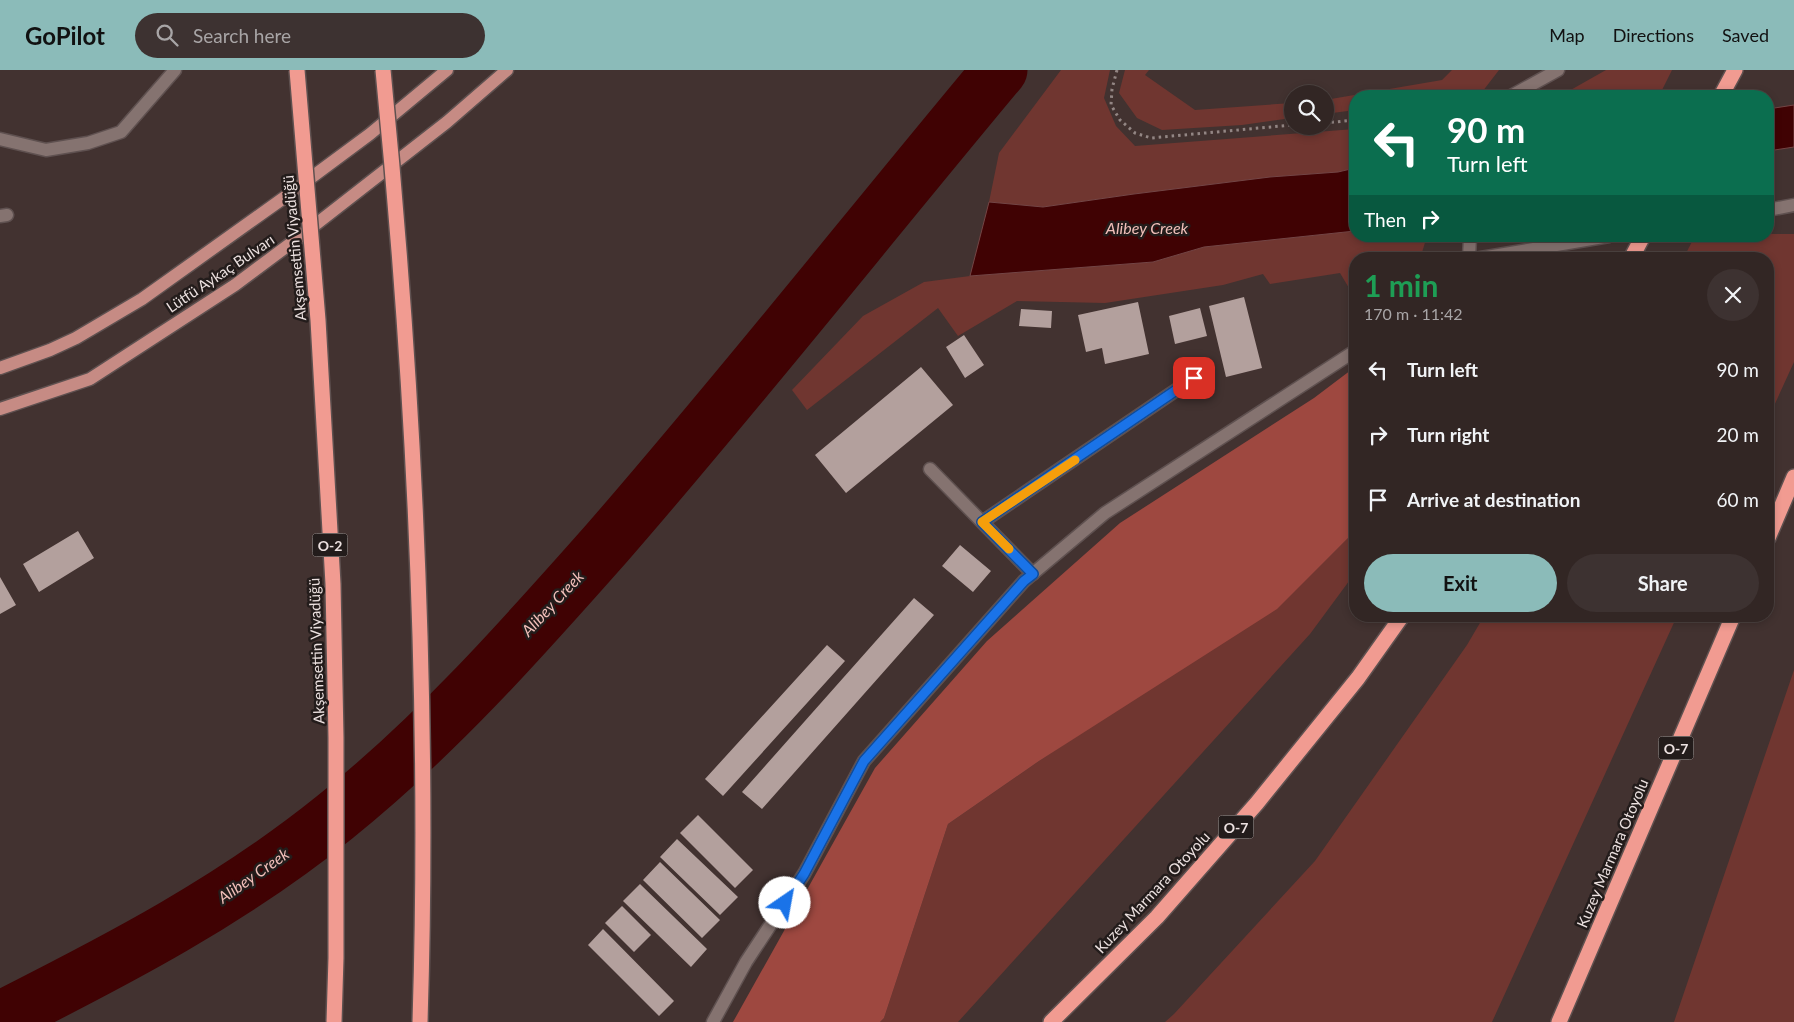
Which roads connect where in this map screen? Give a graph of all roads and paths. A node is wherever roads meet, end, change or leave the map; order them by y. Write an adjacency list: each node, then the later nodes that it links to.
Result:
1 (175, 70): 14 (street)
2 (297, 70): 30 (highway, Akşemsettin Viyadüğü / O-2, bridge)
3 (383, 70): 31 (highway, bridge)
4 (447, 70): 20 (main road, Lütfü Aykaç Bulvarı)
5 (507, 70): 22 (main road, Lütfü Aykaç Bulvarı)
6 (1117, 70): 13 (path)
7 (1558, 70): 9 (street)
8 (1735, 70): 10 (highway)
9 (1522, 90)
10 (1724, 90)
11 (1349, 121): 12 (path)
12 (1334, 122)
13 (1284, 126)
14 (0, 139)
15 (1794, 205): 16 (street)
16 (1774, 209)
17 (1574, 242): 18 (street)
18 (1516, 252)
19 (1349, 356): 27 (street)
20 (0, 368)
21 (1194, 378): 25 (street)
22 (0, 410)
23 (930, 469): 25 (street)
24 (1794, 477): 26 (highway)
25 (982, 522): 27 (street)
26 (1774, 524)
27 (1033, 574): 32 (street)
28 (1398, 622): 33 (highway, Kuzey Marmara Otoyolu / O-7)
29 (1730, 622): 34 (highway, Kuzey Marmara Otoyolu / O-7)
30 (334, 1022)
31 (420, 1022)
32 (713, 1022)
33 (1051, 1022)
34 (1559, 1022)

